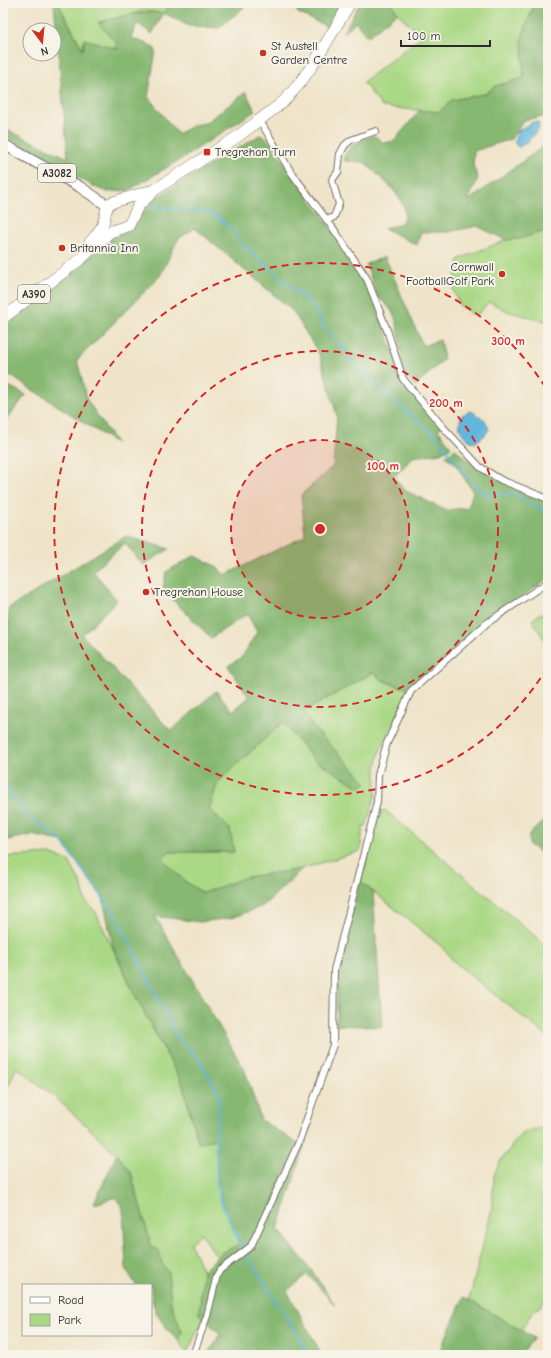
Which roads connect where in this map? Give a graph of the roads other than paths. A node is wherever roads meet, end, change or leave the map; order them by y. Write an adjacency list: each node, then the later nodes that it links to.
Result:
1 (350, 3): 2 (highway)
2 (260, 121): 5 (highway); 9 (street)
3 (376, 131): 9 (street)
4 (3, 144): 7 (main road, A3082)
5 (156, 189): 6 (highway); 8 (highway)
6 (123, 201): 7 (highway); 8 (highway)
7 (106, 211): 10 (highway); 11 (highway)
8 (134, 215): 10 (highway)
9 (327, 220): 13 (street)
10 (121, 229): 11 (highway)
11 (66, 270): 12 (highway, A390)
12 (3, 318)
13 (548, 499)
14 (548, 582): 15 (street)
15 (193, 1355)

